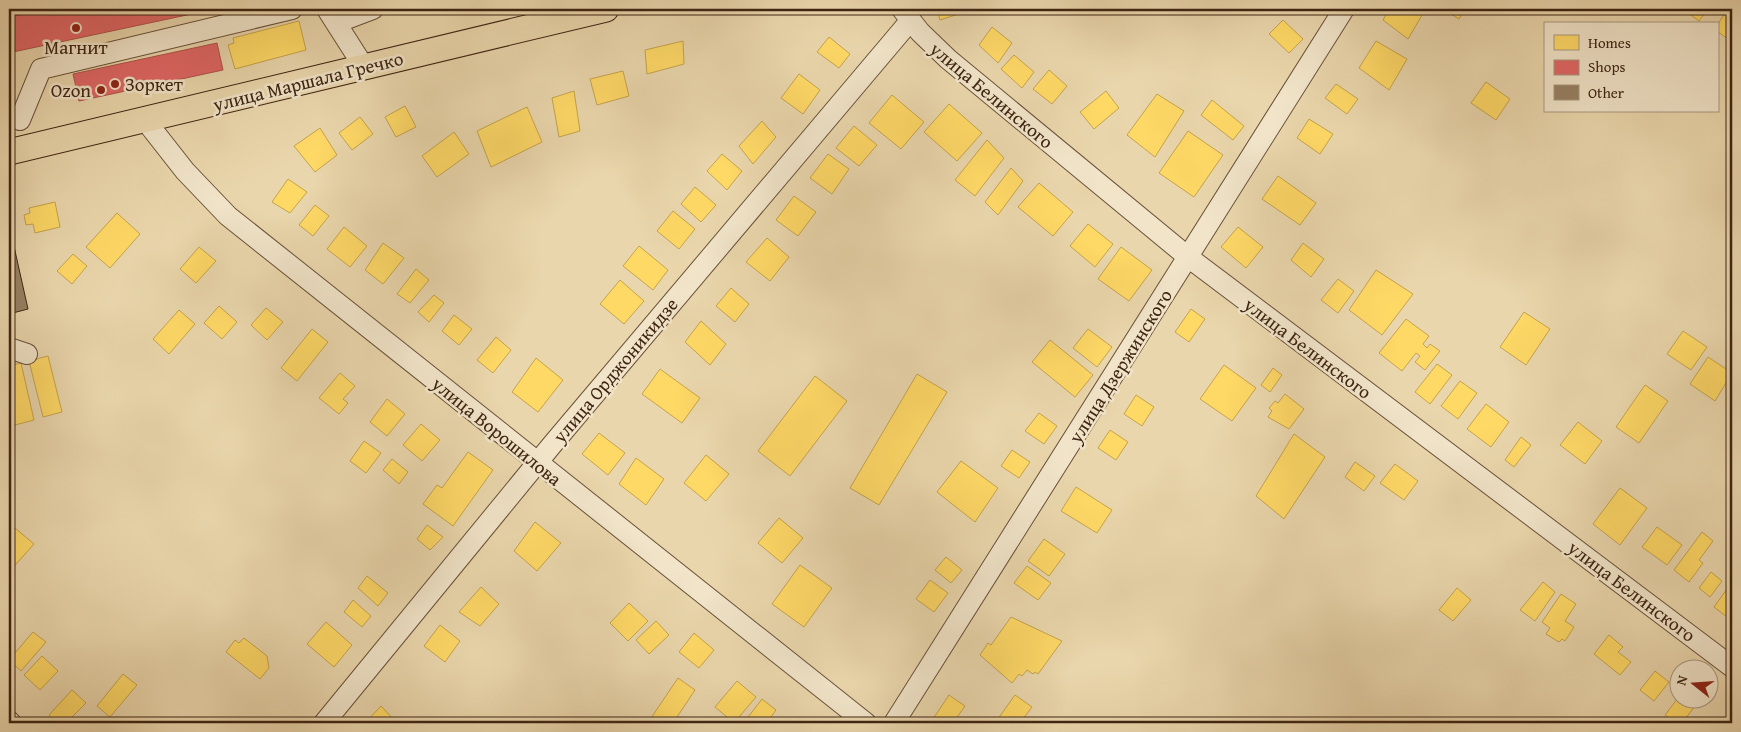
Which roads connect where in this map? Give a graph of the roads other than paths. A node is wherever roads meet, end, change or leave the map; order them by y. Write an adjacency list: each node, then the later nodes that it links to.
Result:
1 (292, 9): 8 (street)
2 (373, 9): 6 (street)
3 (606, 9): 7 (main road, улица Маршала Гречко)
4 (1344, 9): 12 (street, улица Дзержинского)
5 (906, 15): 12 (street, улица Белинского); 13 (street, улица Орджоникидзе)
6 (332, 16): 7 (street)
7 (364, 67): 9 (main road, улица Маршала Гречко)
8 (14, 115): 10 (street)
9 (145, 120): 10 (main road, улица Маршала Гречко); 13 (street, улица Ворошилова)
10 (43, 144): 11 (main road, улица Маршала Гречко)
11 (9, 152)
12 (1188, 257): 14 (street, улица Белинского); 17 (street, улица Дзержинского)
13 (537, 463): 15 (street, улица Орджоникидзе); 16 (street, улица Ворошилова)
14 (1732, 667)
15 (324, 723)
16 (866, 723)
17 (894, 723)

